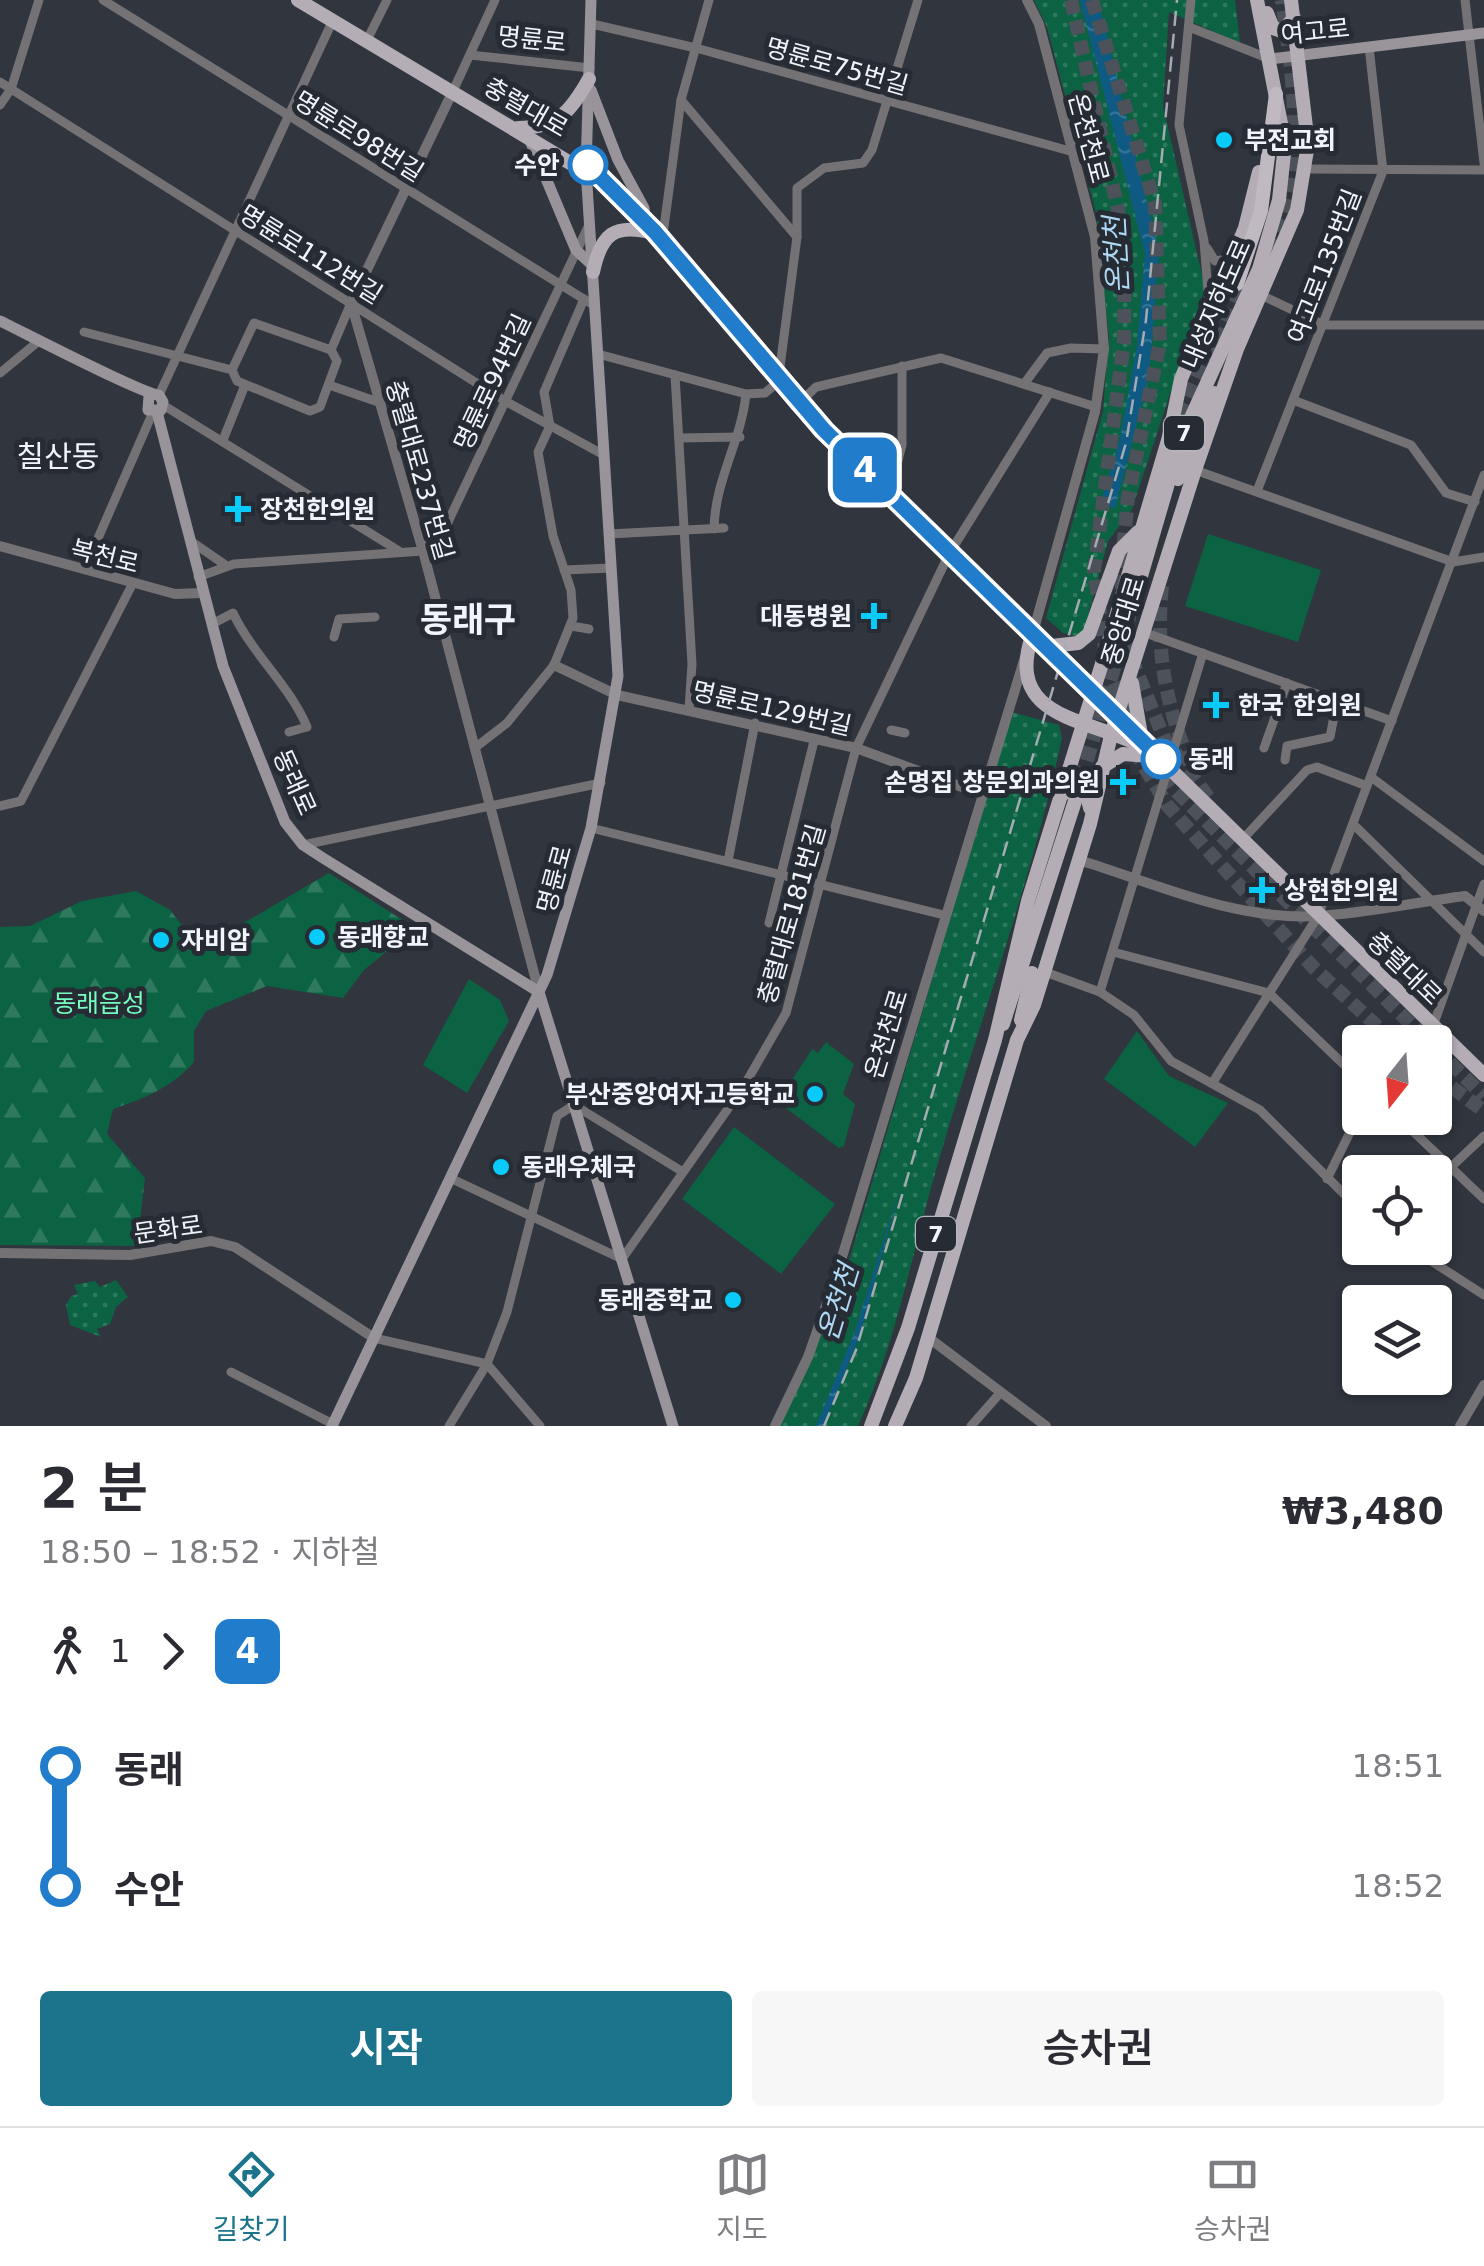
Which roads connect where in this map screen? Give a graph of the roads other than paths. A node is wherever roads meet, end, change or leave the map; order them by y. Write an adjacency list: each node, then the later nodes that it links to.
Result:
1 (39, 0): 28 (street)
2 (103, 0): 34 (street, 명륜로98번길)
3 (298, 0): 15 (main road, 충렬대로)
4 (387, 0): 20 (street)
5 (495, 0): 23 (street)
6 (592, 0): 16 (main road, 명륜로)
7 (709, 0): 21 (street)
8 (918, 0): 32 (street)
9 (1028, 0): 36 (street, 온천천로)
10 (1191, 0): 17 (street)
11 (1258, 0): 14 (main road); 25 (main road, 중앙대로 / 7)
12 (1291, 0): 14 (main road, 중앙대로)
13 (1464, 0): 19 (street)
14 (1294, 18): 24 (main road, 중앙대로)
15 (332, 20): 20 (main road, 충렬대로); 34 (street)
16 (592, 24): 21 (street, 명륜로75번길); 26 (main road, 명륜로)
17 (1189, 27): 25 (street); 46 (street)
18 (1484, 34): 19 (main road, 여고로)
19 (1468, 36): 22 (main road, 여고로); 37 (street)
20 (367, 40): 29 (main road, 충렬대로)
21 (696, 48): 31 (street); 32 (street, 명륜로75번길)
22 (1370, 48): 24 (main road, 여고로); 40 (street, 여고로135번길)
23 (470, 55): 26 (street, 명륜로); 29 (street)
24 (1300, 58): 25 (main road, 여고로); 39 (main road, 중앙대로)
25 (1270, 59): 30 (main road, 중앙대로 / 7)
26 (589, 78): 35 (main road); 38 (main road, 명륜로); 44 (main road)
27 (0, 82): 28 (street, 명륜로112번길)
28 (11, 89): 33 (street); 43 (street, 명륜로112번길)
29 (453, 91): 35 (main road, 충렬대로); 41 (street)
30 (1276, 94): 48 (main road, 중앙대로); 51 (highway); 61 (main road, 내성지하도로 / 7)
31 (681, 100): 44 (street); 45 (street)
32 (890, 102): 36 (street, 명륜로75번길); 45 (street)
33 (0, 105)
34 (289, 116): 41 (street, 명륜로98번길); 43 (street)
35 (522, 131): 38 (main road, 충렬대로); 47 (main road)
36 (1070, 151): 63 (street, 온천천로)
37 (1484, 167): 40 (street)
38 (586, 168): 42 (main road, 명륜로); 44 (main road, 충렬대로)
39 (1306, 169): 40 (street); 52 (main road, 중앙대로)
40 (1383, 171): 57 (street, 여고로135번길)
41 (406, 188): 50 (street, 명륜로98번길); 54 (street)
42 (590, 224): 47 (street, 명륜로94번길); 49 (main road, 명륜로)
43 (237, 231): 54 (street, 명륜로112번길); 65 (street)
44 (654, 234): 49 (main road); 70 (main road, 충렬대로)
45 (798, 237): 70 (street)
46 (1204, 241): 48 (street); 55 (street)
47 (576, 250): 49 (main road); 50 (street, 명륜로94번길)
48 (1232, 258): 55 (main road, 중앙대로)
49 (592, 269): 53 (main road, 명륜로)
50 (560, 284): 53 (street, 명륜로98번길); 77 (street, 명륜로94번길)
51 (1236, 284)
52 (1261, 296): 57 (street); 61 (main road, 중앙대로)
53 (590, 302): 64 (main road, 명륜로); 82 (street)
54 (351, 303): 62 (street); 77 (street, 명륜로112번길); 78 (street, 충렬대로237번길)
55 (1209, 314): 92 (main road, 중앙대로)
56 (0, 321): 60 (main road)
57 (1324, 325): 58 (street); 76 (street, 여고로135번길)
58 (1484, 326)
59 (84, 332): 65 (street)
60 (40, 340): 68 (street); 79 (main road)
61 (1237, 349): 87 (main road, 중앙대로)
62 (331, 350): 67 (street); 73 (street)
63 (1104, 350): 71 (street); 81 (street, 온천천로)
64 (598, 354): 69 (street); 86 (main road, 명륜로)
65 (180, 356): 67 (street); 79 (street)
66 (902, 366): 71 (street); 80 (street); 90 (street)
67 (232, 370): 72 (street)
68 (0, 373)
69 (675, 375): 75 (street); 84 (street)
70 (778, 382): 75 (street); 80 (main road, 충렬대로)
71 (1024, 384): 74 (street)
72 (246, 385): 73 (street); 85 (street)
73 (329, 385): 78 (street)
74 (1050, 392): 81 (street); 99 (street, 충렬대로181번길)
75 (746, 394): 83 (street)
76 (1293, 400): 89 (street, 여고로135번길); 91 (street)
77 (505, 401): 82 (street, 명륜로112번길); 97 (street, 명륜로94번길)
78 (381, 403): 97 (street, 충렬대로237번길)
79 (156, 404): 85 (street); 95 (main road, 동래로); 103 (street)
80 (797, 405): 90 (main road, 충렬대로)
81 (1096, 406): 116 (street, 온천천로)
82 (550, 426): 86 (street, 명륜로112번길); 105 (street)
83 (740, 437): 84 (street); 93 (street)
84 (679, 438): 93 (street)
85 (224, 440): 98 (street)
86 (604, 455): 94 (main road, 명륜로)
87 (1195, 470): 89 (street); 114 (main road, 중앙대로)
88 (1484, 475): 91 (street)
89 (1256, 492): 101 (street)
90 (889, 496): 99 (main road, 충렬대로)
91 (1475, 502): 101 (street)
92 (1142, 528): 112 (main road, 중앙대로); 116 (main road)
93 (684, 530): 94 (street); 124 (street)
94 (609, 534): 104 (main road, 명륜로)
95 (192, 542): 102 (street); 106 (main road, 동래로)
96 (0, 546): 103 (street, 복천로)
97 (423, 551): 98 (street); 135 (street, 충렬대로237번길)
98 (400, 552): 102 (street)
99 (948, 554): 116 (main road, 충렬대로); 136 (street, 충렬대로181번길)
100 (1484, 557): 101 (street)
101 (1452, 562): 126 (street)
102 (227, 565): 106 (street)
103 (85, 568): 107 (street, 복천로)
104 (611, 568): 105 (street); 122 (main road, 명륜로)
105 (564, 570): 111 (street)
106 (198, 577): 108 (main road, 동래로)
107 (133, 583): 108 (street, 복천로); 146 (street)
108 (202, 593): 110 (main road, 동래로)
109 (374, 617): 115 (street)
110 (212, 624): 130 (street); 151 (main road, 동래로)
111 (571, 626): 113 (street); 118 (street)
112 (1112, 627): 114 (main road); 121 (main road, 중앙대로)
113 (589, 630)
114 (1143, 634): 117 (street); 119 (main road, 중앙대로)
115 (334, 637)
116 (1036, 644): 121 (main road, 충렬대로); 127 (main road); 143 (street, 온천천로)
117 (1204, 654): 120 (street); 139 (street)
118 (554, 665): 122 (street, 명륜로129번길); 135 (street)
119 (1132, 670): 125 (main road, 중앙대로); 134 (main road)
120 (1287, 683): 123 (street); 137 (street)
121 (1093, 694): 125 (main road, 충렬대로); 127 (main road, 중앙대로 / 7)
122 (617, 695): 124 (street, 명륜로129번길); 142 (main road, 명륜로)
123 (1337, 701): 126 (street); 138 (street)
124 (689, 709): 128 (street, 명륜로129번길)
125 (1117, 715): 131 (main road, 중앙대로); 134 (main road, 충렬대로)
126 (1392, 721): 141 (street)
127 (1084, 722): 131 (main road); 144 (main road, 중앙대로 / 7)
128 (755, 723): 133 (street, 명륜로129번길); 154 (street)
129 (890, 730): 132 (street)
130 (290, 732)
131 (1112, 732): 139 (main road); 140 (main road, 중앙대로)
132 (905, 733)
133 (815, 737): 136 (street, 명륜로129번길); 155 (street)
134 (1143, 740): 139 (main road, 충렬대로)
135 (476, 746): 145 (street, 충렬대로237번길)
136 (856, 748): 143 (street, 명륜로129번길); 157 (street, 충렬대로181번길)
137 (1264, 748)
138 (1286, 760)
139 (1166, 761): 140 (main road); 150 (main road, 충렬대로); 156 (street)
140 (1102, 767): 147 (main road, 중앙대로)
141 (1369, 782): 148 (street); 150 (street); 153 (street)
142 (601, 783): 145 (street); 149 (main road, 명륜로)
143 (980, 794): 161 (street, 온천천로)
144 (1072, 802): 147 (main road); 168 (main road, 7); 174 (main road, 중앙대로 / 7)
145 (490, 805): 151 (street); 169 (street, 충렬대로237번길)
146 (0, 806)
147 (1090, 824): 152 (main road, 중앙대로)
148 (1353, 824): 159 (street); 162 (street)
149 (591, 828): 154 (street); 169 (main road, 명륜로)
150 (1243, 840): 162 (main road, 충렬대로)
151 (303, 845): 169 (main road, 동래로)
152 (1079, 860): 156 (street); 167 (main road, 중앙대로)
153 (1484, 861)
154 (728, 862): 155 (street)
155 (782, 875): 157 (street); 163 (street)
156 (1135, 877): 162 (street); 165 (street)
157 (821, 884): 161 (street); 187 (street, 충렬대로181번길)
158 (1484, 884): 160 (street)
159 (1431, 900): 160 (street); 162 (street); 164 (street)
160 (1480, 908): 164 (street)
161 (944, 915): 207 (street, 온천천로)
162 (1318, 916): 171 (street); 172 (main road, 충렬대로)
163 (769, 922)
164 (1466, 934): 166 (street); 173 (street)
165 (1113, 952): 170 (street); 171 (street)
166 (1484, 952)
167 (1045, 972): 170 (street); 175 (main road, 중앙대로)
168 (1025, 982): 174 (main road); 175 (main road)
169 (539, 992): 180 (main road); 188 (main road, 명륜로)
170 (1100, 992): 179 (street)
171 (1268, 994): 177 (street); 179 (street)
172 (1432, 1025)
173 (1433, 1025)
174 (995, 1040): 208 (main road, 중앙대로 / 7)
175 (1018, 1040): 198 (main road, 중앙대로)
176 (1452, 1044): 178 (main road, 충렬대로)
177 (1342, 1063)
178 (1484, 1075)
179 (1213, 1082): 189 (street)
180 (574, 1104): 187 (street); 192 (street); 194 (main road)
181 (1349, 1135): 189 (street)
182 (1417, 1135): 184 (street)
183 (1484, 1136): 185 (street)
184 (1437, 1155)
185 (1452, 1167)
186 (1452, 1169): 191 (street)
187 (683, 1172): 194 (street, 충렬대로181번길)
188 (450, 1178): 192 (street); 197 (main road, 명륜로)
189 (1327, 1180): 190 (street)
190 (1342, 1194)
191 (1484, 1198)
192 (533, 1217): 194 (street); 199 (street)
193 (0, 1253): 197 (street, 문화로)
194 (622, 1258): 206 (main road)
195 (1439, 1265): 196 (street)
196 (1484, 1295)
197 (374, 1338): 199 (street); 203 (main road, 명륜로)
198 (929, 1338): 202 (street); 209 (main road, 중앙대로)
199 (487, 1364): 204 (street); 205 (street)
200 (231, 1372): 203 (street)
201 (1484, 1385): 212 (street)
202 (1000, 1392): 210 (street); 211 (street)
203 (332, 1425)
204 (449, 1426)
205 (540, 1426)
206 (673, 1426)
207 (775, 1426)
208 (871, 1426)
209 (895, 1426)
210 (971, 1426)
211 (1046, 1426)
212 (1460, 1426)

